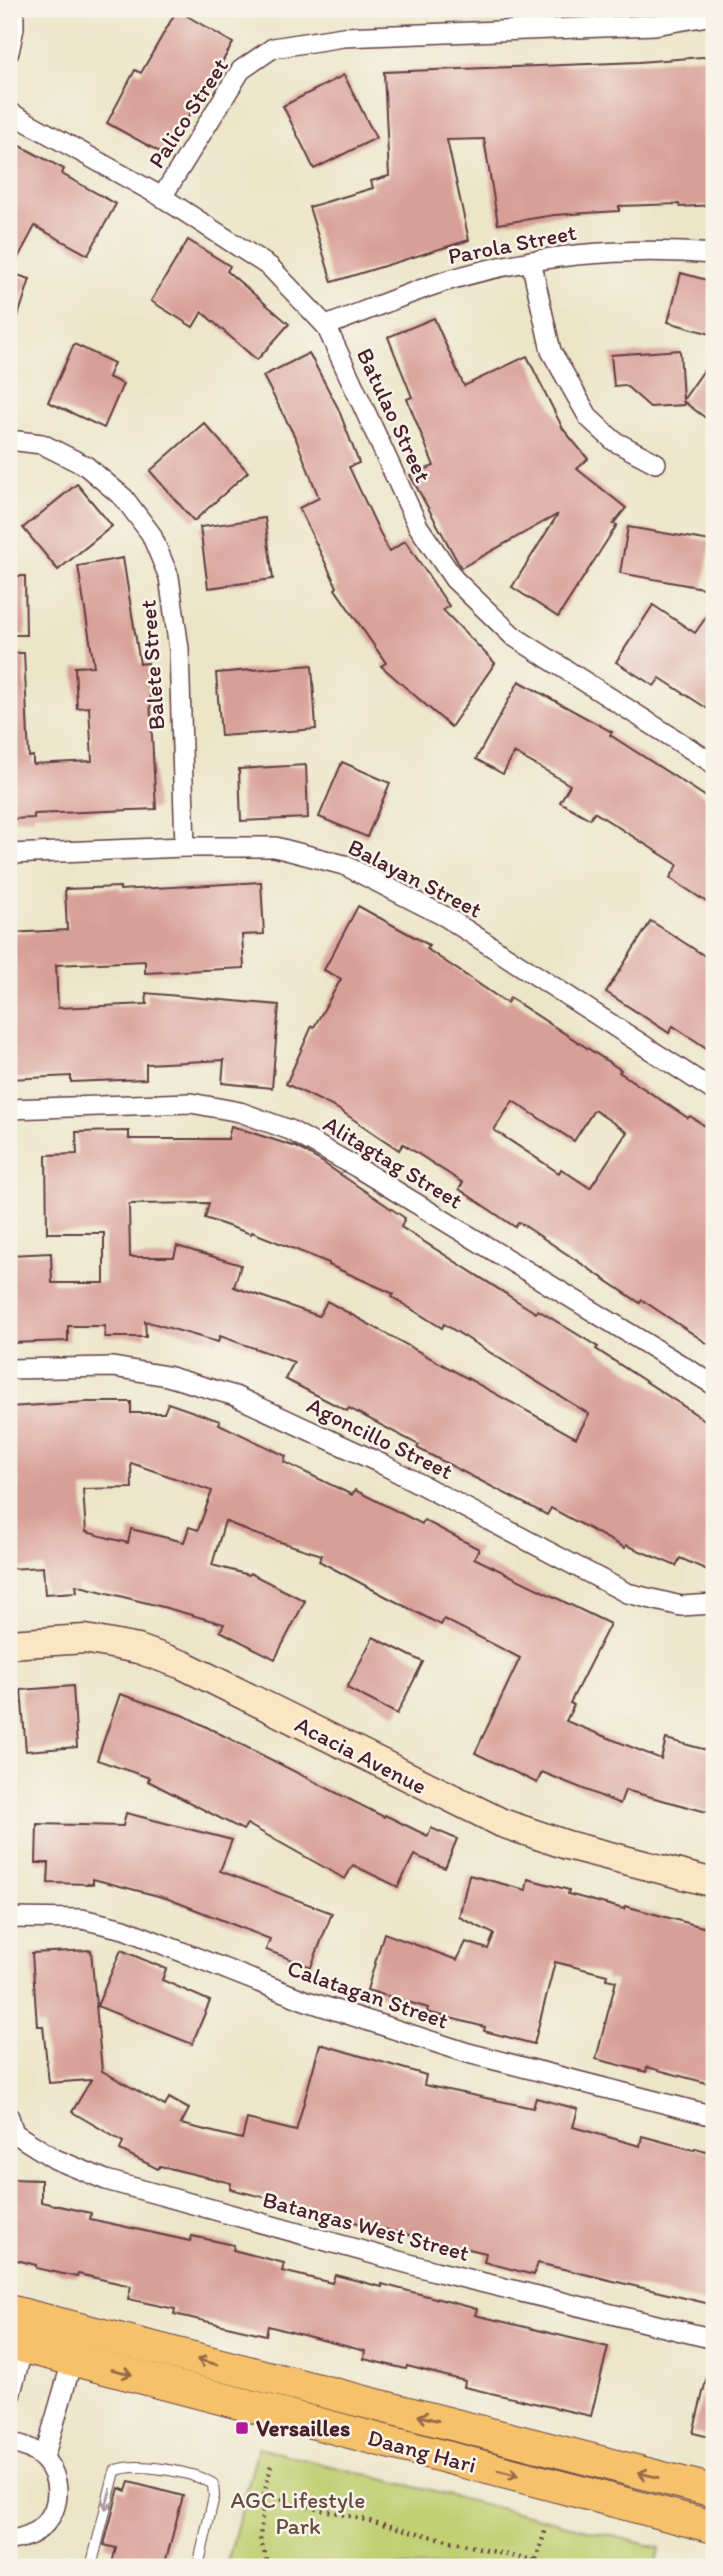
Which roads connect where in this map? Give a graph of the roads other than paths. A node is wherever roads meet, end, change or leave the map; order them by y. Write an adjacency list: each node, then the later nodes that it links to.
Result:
1 (14, 9): 3 (street)
2 (714, 15): 5 (street, Palico Street)
3 (9, 52)
4 (9, 112): 5 (street, Batulao Street)
5 (162, 197): 8 (street, Batulao Street)
6 (714, 254): 7 (street, Parola Street)
7 (531, 261): 8 (street, Parola Street); 10 (street)
8 (326, 326): 11 (street, Batulao Street)
9 (9, 440): 12 (street, Balete Street)
10 (656, 463)
11 (714, 764)
12 (185, 847): 13 (street, Balayan Street); 14 (street, Balayan Street)
13 (9, 854)
14 (714, 1091)
15 (9, 1109): 17 (street, Alitagtag Street)
16 (9, 1369): 18 (street, Agoncillo Street)
17 (714, 1385)
18 (714, 1604)
19 (9, 1644): 20 (street, Acacia Avenue)
20 (714, 1883)
21 (9, 1918): 22 (street, Calatagan Street)
22 (714, 2116)
23 (12, 2125): 25 (street, Batangas West Street)
24 (18, 2330): 26 (main road, Daang Hari); 27 (street)
25 (714, 2339)
26 (77, 2345): 29 (street); 30 (main road, Daang Hari, one-way to 26); 31 (main road, Daang Hari, one-way to 31)
27 (9, 2400)
28 (9, 2443): 29 (street)
29 (44, 2458): 32 (street)
30 (714, 2491)
31 (714, 2527)
32 (10, 2543)
33 (91, 2567): 34 (lane, one-way to 33)
34 (198, 2567)

